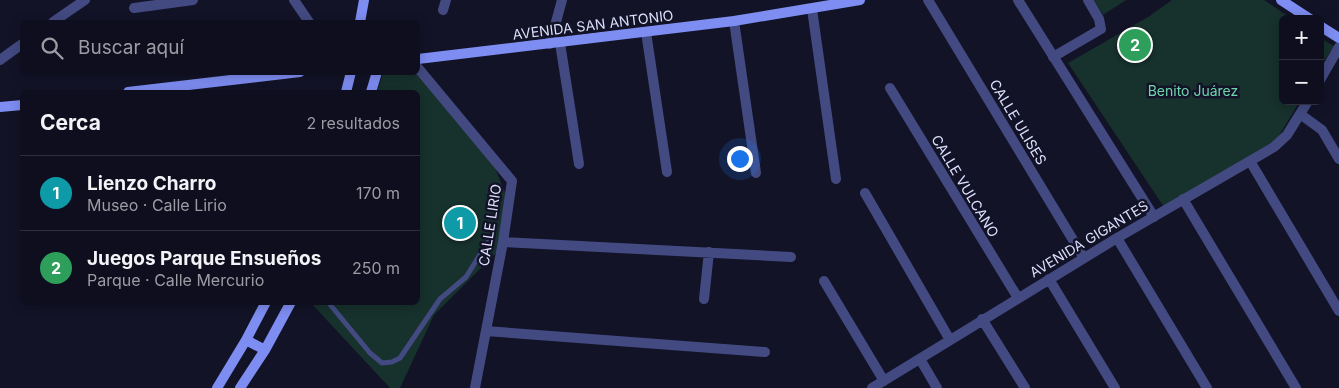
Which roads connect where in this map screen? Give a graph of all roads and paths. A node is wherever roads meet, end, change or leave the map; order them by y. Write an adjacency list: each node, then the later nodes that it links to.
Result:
1 (85, 0): 14 (street)
2 (194, 0): 11 (street)
3 (294, 0): 15 (street)
4 (364, 0): 16 (street)
5 (562, 0): 21 (street)
6 (860, 0): 12 (street, AVENIDA SAN ANTONIO)
7 (928, 0): 54 (street, CALLE ULISES)
8 (1018, 0): 24 (street)
9 (1088, 0): 24 (street)
10 (1281, 0): 13 (street)
11 (134, 8)
12 (812, 9): 17 (street, AVENIDA SAN ANTONIO); 45 (street)
13 (1304, 15)
14 (56, 20)
15 (308, 20)
16 (360, 20)
17 (734, 21): 19 (street, AVENIDA SAN ANTONIO); 44 (street)
18 (1324, 29): 20 (street)
19 (646, 32): 21 (street, AVENIDA SAN ANTONIO); 43 (street)
20 (1339, 38)
21 (555, 44): 25 (street, AVENIDA SAN ANTONIO); 42 (street)
22 (20, 45): 26 (street)
23 (1339, 47): 28 (street)
24 (1053, 57): 48 (street)
25 (420, 59)
26 (0, 60)
27 (420, 70): 51 (street, CALLE LIRIO)
28 (1324, 73)
29 (274, 75): 33 (street)
30 (351, 75): 34 (street)
31 (375, 75): 35 (street)
32 (890, 88): 57 (street, CALLE VULCANO)
33 (145, 90)
34 (347, 90)
35 (372, 90)
36 (20, 105): 38 (street)
37 (1306, 105): 39 (street, AVENIDA GIGANTES)
38 (0, 107)
39 (1300, 114): 40 (street); 41 (street, AVENIDA GIGANTES)
40 (1339, 159)
41 (1250, 161): 47 (street, AVENIDA GIGANTES); 62 (street)
42 (579, 164)
43 (667, 172)
44 (756, 173)
45 (836, 179)
46 (864, 193): 66 (street)
47 (1183, 199): 48 (street, AVENIDA GIGANTES); 79 (street)
48 (1154, 217): 49 (street, AVENIDA GIGANTES)
49 (1117, 238): 54 (street, AVENIDA GIGANTES); 78 (street)
50 (488, 242): 61 (lane)
51 (503, 242): 52 (street); 64 (street, CALLE LIRIO)
52 (709, 252): 53 (street); 58 (street)
53 (791, 256)
54 (1084, 258): 55 (street, AVENIDA GIGANTES)
55 (1049, 279): 57 (street, AVENIDA GIGANTES); 77 (street)
56 (824, 281): 70 (street)
57 (1018, 298): 63 (street, AVENIDA GIGANTES)
58 (704, 299)
59 (264, 305): 65 (street)
60 (288, 305): 67 (street)
61 (330, 305)
62 (1339, 311)
63 (982, 320): 66 (street, AVENIDA GIGANTES); 76 (street)
64 (486, 331): 68 (street); 73 (street, CALLE LIRIO)
65 (246, 340): 67 (street); 71 (street)
66 (950, 340): 69 (street, AVENIDA GIGANTES)
67 (264, 350): 72 (street)
68 (765, 352)
69 (920, 359): 70 (street, AVENIDA GIGANTES); 75 (street)
70 (884, 381): 74 (street, AVENIDA GIGANTES)
71 (217, 388)
72 (240, 388)
73 (475, 388)
74 (872, 388)
75 (937, 388)
76 (1025, 388)
77 (1115, 388)
78 (1206, 388)
79 (1296, 388)

